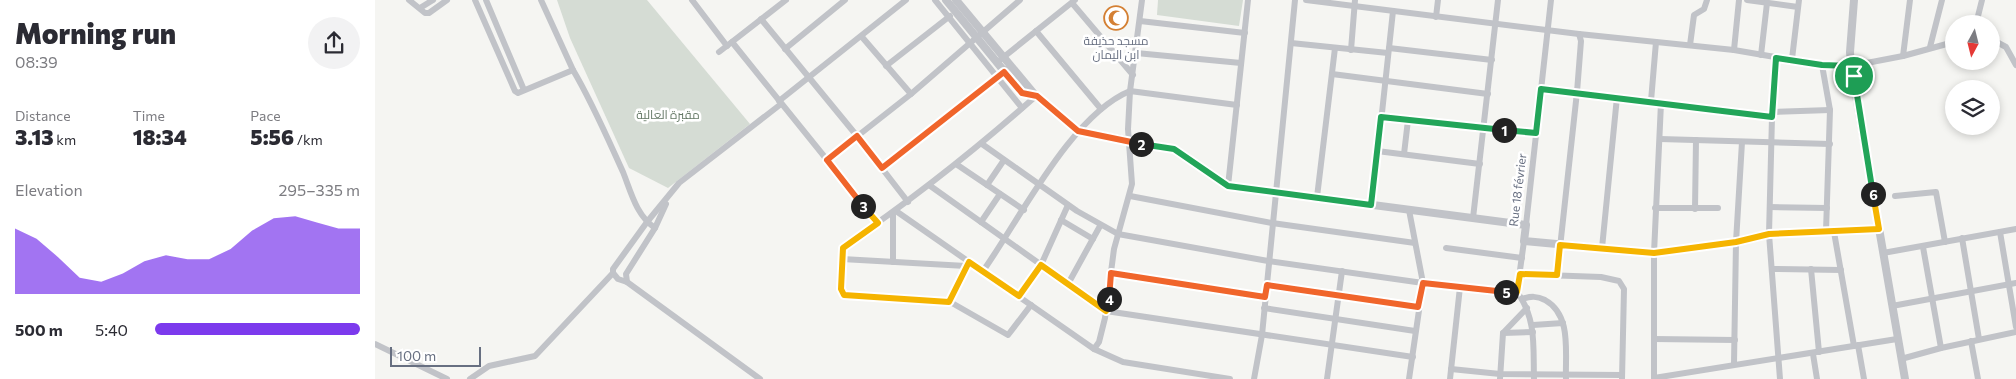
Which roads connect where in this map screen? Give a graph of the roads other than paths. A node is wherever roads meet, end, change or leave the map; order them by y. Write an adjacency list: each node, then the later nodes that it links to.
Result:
1 (409, 0): 33 (street)
2 (433, 0): 33 (street)
3 (447, 0): 33 (street)
4 (475, 0): 82 (street)
5 (486, 0): 82 (street)
6 (541, 0): 74 (street)
7 (692, 0): 49 (street)
8 (784, 0): 38 (street)
9 (845, 0): 56 (street)
10 (906, 0): 46 (street)
11 (935, 0): 35 (street)
12 (946, 0): 35 (street)
13 (956, 0): 44 (street)
14 (1020, 0): 44 (street)
15 (1142, 0): 39 (street)
16 (1249, 0): 43 (street)
17 (1295, 0): 48 (street)
18 (1306, 0): 30 (street)
19 (1438, 0): 37 (street)
20 (1498, 0): 40 (street)
21 (1551, 0): 41 (street, Rue 18 février)
22 (1707, 0): 53 (street)
23 (1739, 0): 58 (street)
24 (1747, 0): 31 (street)
25 (1854, 0): 73 (street)
26 (1910, 0): 63 (street)
27 (1942, 0): 54 (street)
28 (1980, 0): 36 (street)
29 (1074, 1): 42 (street); 77 (street)
30 (1355, 2): 34 (street); 57 (street)
31 (1767, 3): 32 (street); 62 (street)
32 (1799, 3): 65 (street)
33 (420, 8)
34 (1393, 11): 37 (street); 59 (street)
35 (952, 15): 44 (street); 52 (street); 71 (street)
36 (1978, 15)
37 (1436, 17): 40 (street)
38 (761, 19): 49 (street); 56 (street)
39 (1140, 21): 43 (street); 61 (street)
40 (1496, 24): 41 (street); 67 (street)
41 (1548, 30): 45 (street); 81 (street, Rue 18 février)
42 (1036, 31): 66 (street); 94 (street)
43 (1245, 33): 68 (street)
44 (979, 34): 52 (street); 66 (street)
45 (1579, 34): 47 (street); 84 (street)
46 (862, 36): 71 (street); 78 (street)
47 (1656, 42): 53 (street); 89 (street)
48 (1291, 43): 55 (street); 121 (street)
49 (729, 44): 60 (street); 90 (street)
50 (1945, 44): 54 (street)
51 (2000, 44): 70 (street)
52 (969, 45): 79 (street); 85 (street)
53 (1690, 45): 58 (street)
54 (1930, 47): 63 (street)
55 (1335, 48): 57 (street); 76 (street)
56 (785, 49): 78 (street)
57 (1351, 50): 59 (street)
58 (1734, 50): 62 (street)
59 (1389, 51): 67 (street); 80 (street)
60 (719, 52)
61 (1136, 53): 68 (street); 77 (street)
62 (1761, 55): 64 (street)
63 (1903, 56): 73 (street)
64 (1776, 58): 65 (street); 96 (street)
65 (1792, 59): 69 (street)
66 (1000, 60): 72 (street); 75 (street)
67 (1493, 60): 86 (street)
68 (1241, 63): 92 (street)
69 (1822, 65): 73 (street); 95 (street)
70 (2016, 65)
71 (886, 66): 85 (street)
72 (1011, 66): 75 (street); 87 (street)
73 (1851, 66): 147 (street)
74 (573, 70): 82 (street); 140 (street)
75 (1004, 72): 79 (street); 87 (street)
76 (1332, 74): 80 (street); 126 (street)
77 (1133, 75): 83 (street)
78 (809, 78): 90 (street); 102 (street)
79 (997, 78): 93 (street); 116 (street)
80 (1385, 81): 86 (street); 97 (street)
81 (1541, 89): 84 (street); 101 (street, Rue 18 février)
82 (524, 90)
83 (1130, 91): 92 (street); 94 (street); 105 (street)
84 (1577, 92): 88 (street); 160 (street)
85 (911, 94): 102 (street)
86 (1488, 94): 99 (street)
87 (1037, 96): 93 (street); 100 (street)
88 (1617, 97): 89 (street); 163 (street)
89 (1651, 101): 91 (street)
90 (780, 103): 112 (street); 123 (street)
91 (1661, 103): 96 (street); 103 (street)
92 (1237, 105): 120 (street)
93 (1022, 108): 108 (street)
94 (1101, 109): 100 (street)
95 (1830, 110): 96 (street); 109 (street)
96 (1772, 114): 107 (street)
97 (1381, 117): 98 (street); 110 (street)
98 (1408, 120): 99 (street); 111 (street)
99 (1484, 128): 101 (street); 115 (street)
100 (1078, 131): 105 (street); 119 (street)
101 (1536, 133): 144 (street, Rue 18 février)
102 (857, 136): 112 (street); 116 (street)
103 (1660, 139): 104 (street); 131 (street)
104 (1696, 140): 106 (street); 134 (street)
105 (1129, 142): 120 (street); 124 (street)
106 (1742, 142): 107 (street); 157 (street)
107 (1772, 143): 109 (street); 130 (street)
108 (982, 144): 113 (street); 114 (street)
109 (1831, 144): 133 (street)
110 (1377, 151): 111 (street); 129 (street)
111 (1403, 154): 115 (street)
112 (827, 160): 142 (street)
113 (1004, 160): 118 (street); 119 (street)
114 (956, 164): 117 (street); 118 (street)
115 (1480, 164): 138 (street)
116 (882, 168): 127 (street)
117 (929, 185): 127 (street); 141 (street)
118 (987, 185): 122 (street)
119 (1039, 186): 128 (street); 135 (street)
120 (1228, 186): 121 (street)
121 (1275, 192): 126 (street); 143 (street)
122 (1000, 194): 135 (street); 141 (street)
123 (670, 196): 140 (street); 146 (street)
124 (1130, 196): 143 (street); 151 (street)
125 (1895, 196): 158 (street)
126 (1317, 198): 129 (street)
127 (907, 202): 137 (street)
128 (1068, 205): 139 (street); 145 (street)
129 (1371, 205): 136 (street)
130 (1770, 207): 133 (street); 152 (street)
131 (1655, 208): 134 (street); 164 (street)
132 (1718, 208): 134 (street)
133 (1827, 208): 149 (street)
134 (1695, 209)
135 (1024, 210): 154 (street)
136 (1409, 210): 138 (street); 159 (street)
137 (895, 212): 142 (street); 169 (street); 170 (street)
138 (1473, 218): 144 (street)
139 (1061, 220): 155 (street); 171 (street)
140 (647, 222): 146 (street); 177 (street)
141 (981, 222): 154 (street)
142 (878, 223): 167 (street)
143 (1272, 223): 159 (street); 168 (street)
144 (1526, 225): 156 (street, Rue 18 février)
145 (1100, 226): 151 (street); 155 (street)
146 (655, 228): 181 (street)
147 (1879, 229): 149 (street); 165 (street)
148 (2016, 229): 150 (street)
149 (1830, 232): 152 (street); 174 (street)
150 (2000, 232): 153 (street); 185 (street)
151 (1118, 234): 168 (street); 178 (street)
152 (1769, 234): 157 (street); 172 (street)
153 (1962, 238): 158 (street); 189 (street)
154 (1005, 240): 171 (street); 176 (street)
155 (1093, 240): 184 (street)
156 (1523, 241): 160 (street); 166 (street, Rue 18 février)
157 (1736, 242): 164 (street); 213 (street)
158 (1945, 242): 161 (street)
159 (1415, 243): 182 (street)
160 (1560, 245): 163 (street); 180 (street)
161 (1923, 247): 165 (street); 194 (street)
162 (1446, 248): 166 (street)
163 (1602, 248): 164 (street)
164 (1654, 253): 210 (street)
165 (1883, 253): 197 (street)
166 (1522, 258): 179 (street, Rue 18 février)
167 (843, 259): 169 (street); 195 (street)
168 (1268, 261): 175 (street); 186 (street)
169 (893, 262): 170 (street)
170 (968, 264): 176 (street); 195 (street)
171 (1041, 265): 184 (street); 190 (street)
172 (1772, 269): 173 (street); 222 (street)
173 (1811, 269): 174 (street); 220 (street)
174 (1841, 270): 217 (street)
175 (1342, 271): 182 (street); 192 (street)
176 (983, 272): 190 (street)
177 (613, 273): 181 (street); 233 (street)
178 (1111, 273): 191 (street); 201 (street)
179 (1520, 274): 180 (street); 188 (street, Rue 18 février)
180 (1557, 275): 230 (street)
181 (627, 282): 234 (street)
182 (1423, 283): 187 (street); 198 (street)
183 (2016, 283): 185 (street)
184 (1068, 284): 201 (street)
185 (2008, 284): 189 (street); 204 (street)
186 (1267, 285): 191 (street); 192 (street)
187 (1459, 287): 188 (street); 225 (street)
188 (1517, 292): 193 (street)
189 (1971, 292): 194 (street); 212 (street)
190 (1019, 296): 196 (street)
191 (1265, 297): 199 (street)
192 (1338, 297): 198 (street); 202 (street)
193 (1522, 299): 200 (street); 203 (street)
194 (1932, 300): 197 (street); 218 (street)
195 (949, 302): 196 (street)
196 (1031, 305): 219 (street)
197 (1892, 306): 211 (street)
198 (1418, 307): 206 (street)
199 (1264, 308): 202 (street); 209 (street)
200 (1527, 308): 205 (street); 208 (street)
201 (1106, 311): 209 (street); 219 (street)
202 (1334, 320): 206 (street); 216 (street)
203 (1563, 324): 205 (street); 228 (street)
204 (2016, 327)
205 (1533, 328): 208 (street); 227 (street)
206 (1415, 331): 221 (street)
207 (2016, 332): 212 (street)
208 (1503, 333): 226 (street)
209 (1261, 335): 216 (street); 236 (street)
210 (1654, 339): 213 (street); 240 (street)
211 (1897, 339): 217 (street); 223 (street)
212 (1979, 339): 214 (street)
213 (1735, 340): 224 (street)
214 (1971, 341): 218 (street); 245 (street)
215 (375, 344): 232 (street)
216 (1332, 345): 221 (street); 237 (street)
217 (1856, 346): 220 (street); 243 (street)
218 (1941, 348): 223 (street)
219 (1094, 349): 235 (street)
220 (1816, 353): 222 (street); 242 (street)
221 (1413, 357): 238 (street)
222 (1780, 358): 224 (street); 241 (street)
223 (1901, 359): 244 (street)
224 (1734, 364): 231 (street)
225 (1451, 369): 226 (street); 239 (street)
226 (1500, 376): 227 (street)
227 (1534, 376): 228 (street)
228 (1566, 377): 229 (street)
229 (1597, 377): 230 (street)
230 (1622, 377)
231 (1684, 377): 240 (street)
232 (447, 379)
233 (469, 379)
234 (760, 379)
235 (1231, 379)
236 (1254, 379)
237 (1327, 379)
238 (1409, 379)
239 (1450, 379)
240 (1654, 379)
241 (1781, 379)
242 (1817, 379)
243 (1864, 379)
244 (1905, 379)
245 (1978, 379)

